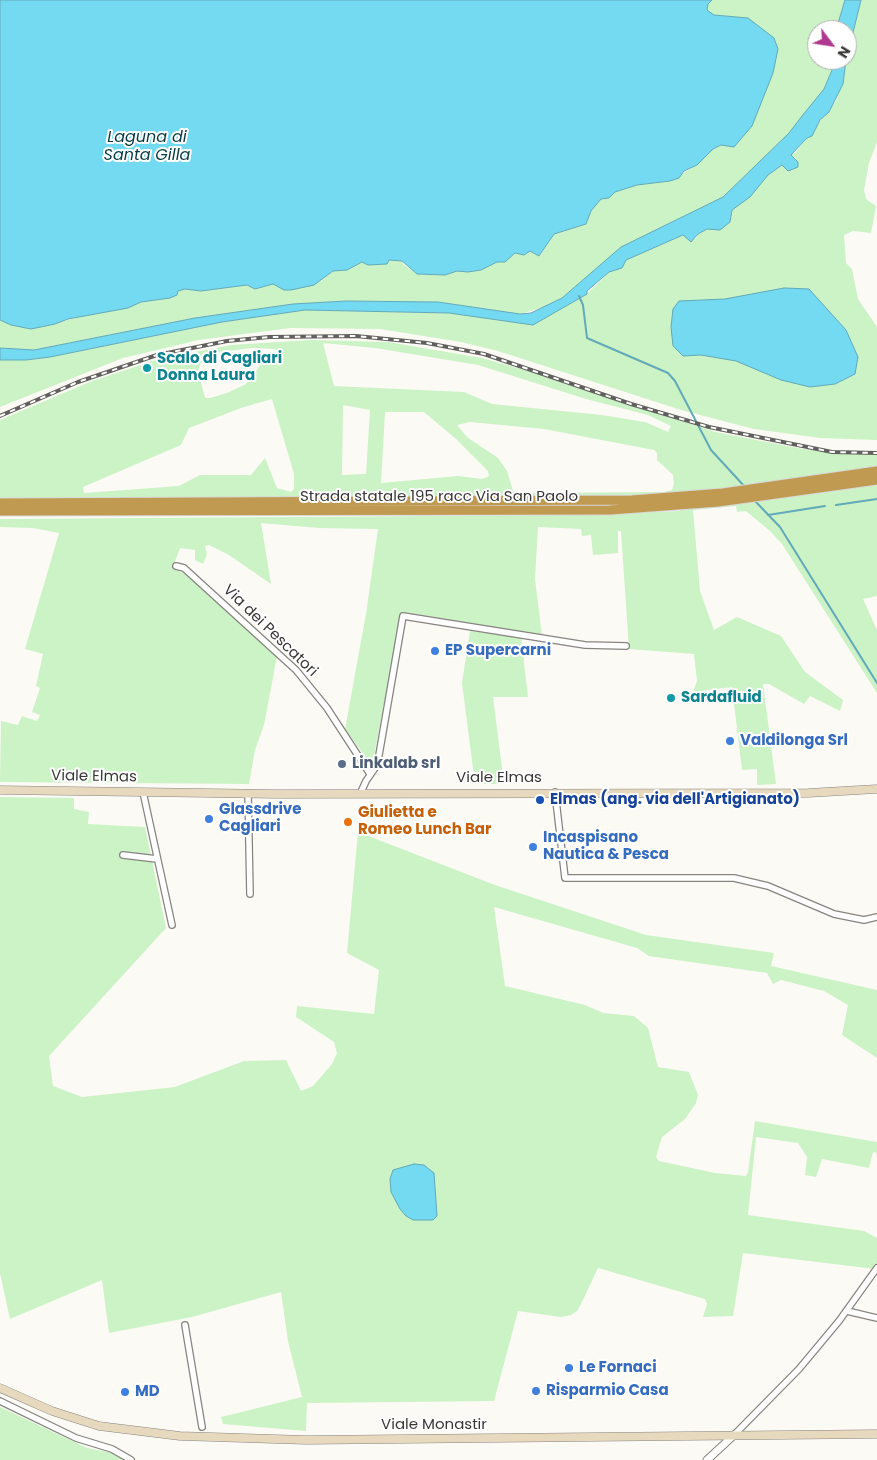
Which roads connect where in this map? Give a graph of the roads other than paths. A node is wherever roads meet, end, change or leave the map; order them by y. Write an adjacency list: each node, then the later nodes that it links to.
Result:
1 (877, 471): 3 (highway, Strada statale 195 racc Via San Paolo)
2 (877, 480): 3 (highway, Strada statale 195 racc Via San Paolo)
3 (682, 501): 4 (highway, Strada statale 195 racc Via San Paolo); 5 (highway, Strada statale 195 racc Via San Paolo)
4 (0, 503)
5 (0, 511)
6 (176, 566): 8 (street, Via dei Pescatori)
7 (626, 646): 8 (street)
8 (370, 774): 12 (street)
9 (0, 790): 11 (main road, Viale Elmas)
10 (877, 790): 13 (main road, Viale Elmas)
11 (143, 792): 14 (main road, Viale Elmas); 16 (street)
12 (361, 792): 13 (main road, Viale Elmas); 14 (main road, Viale Elmas)
13 (555, 792): 18 (street)
14 (248, 793): 17 (street)
15 (123, 855): 16 (street)
16 (157, 858): 19 (street)
17 (250, 894)
18 (877, 917)
19 (172, 925)
20 (877, 1268): 21 (street)
21 (847, 1311): 22 (street); 28 (street)
22 (877, 1318)
23 (185, 1325): 26 (street)
24 (0, 1388): 28 (main road, Viale Monastir)
25 (0, 1401): 29 (street)
26 (202, 1427)
27 (877, 1434): 28 (main road, Viale Monastir)
28 (734, 1435): 30 (street)
29 (131, 1460)
30 (707, 1460)

